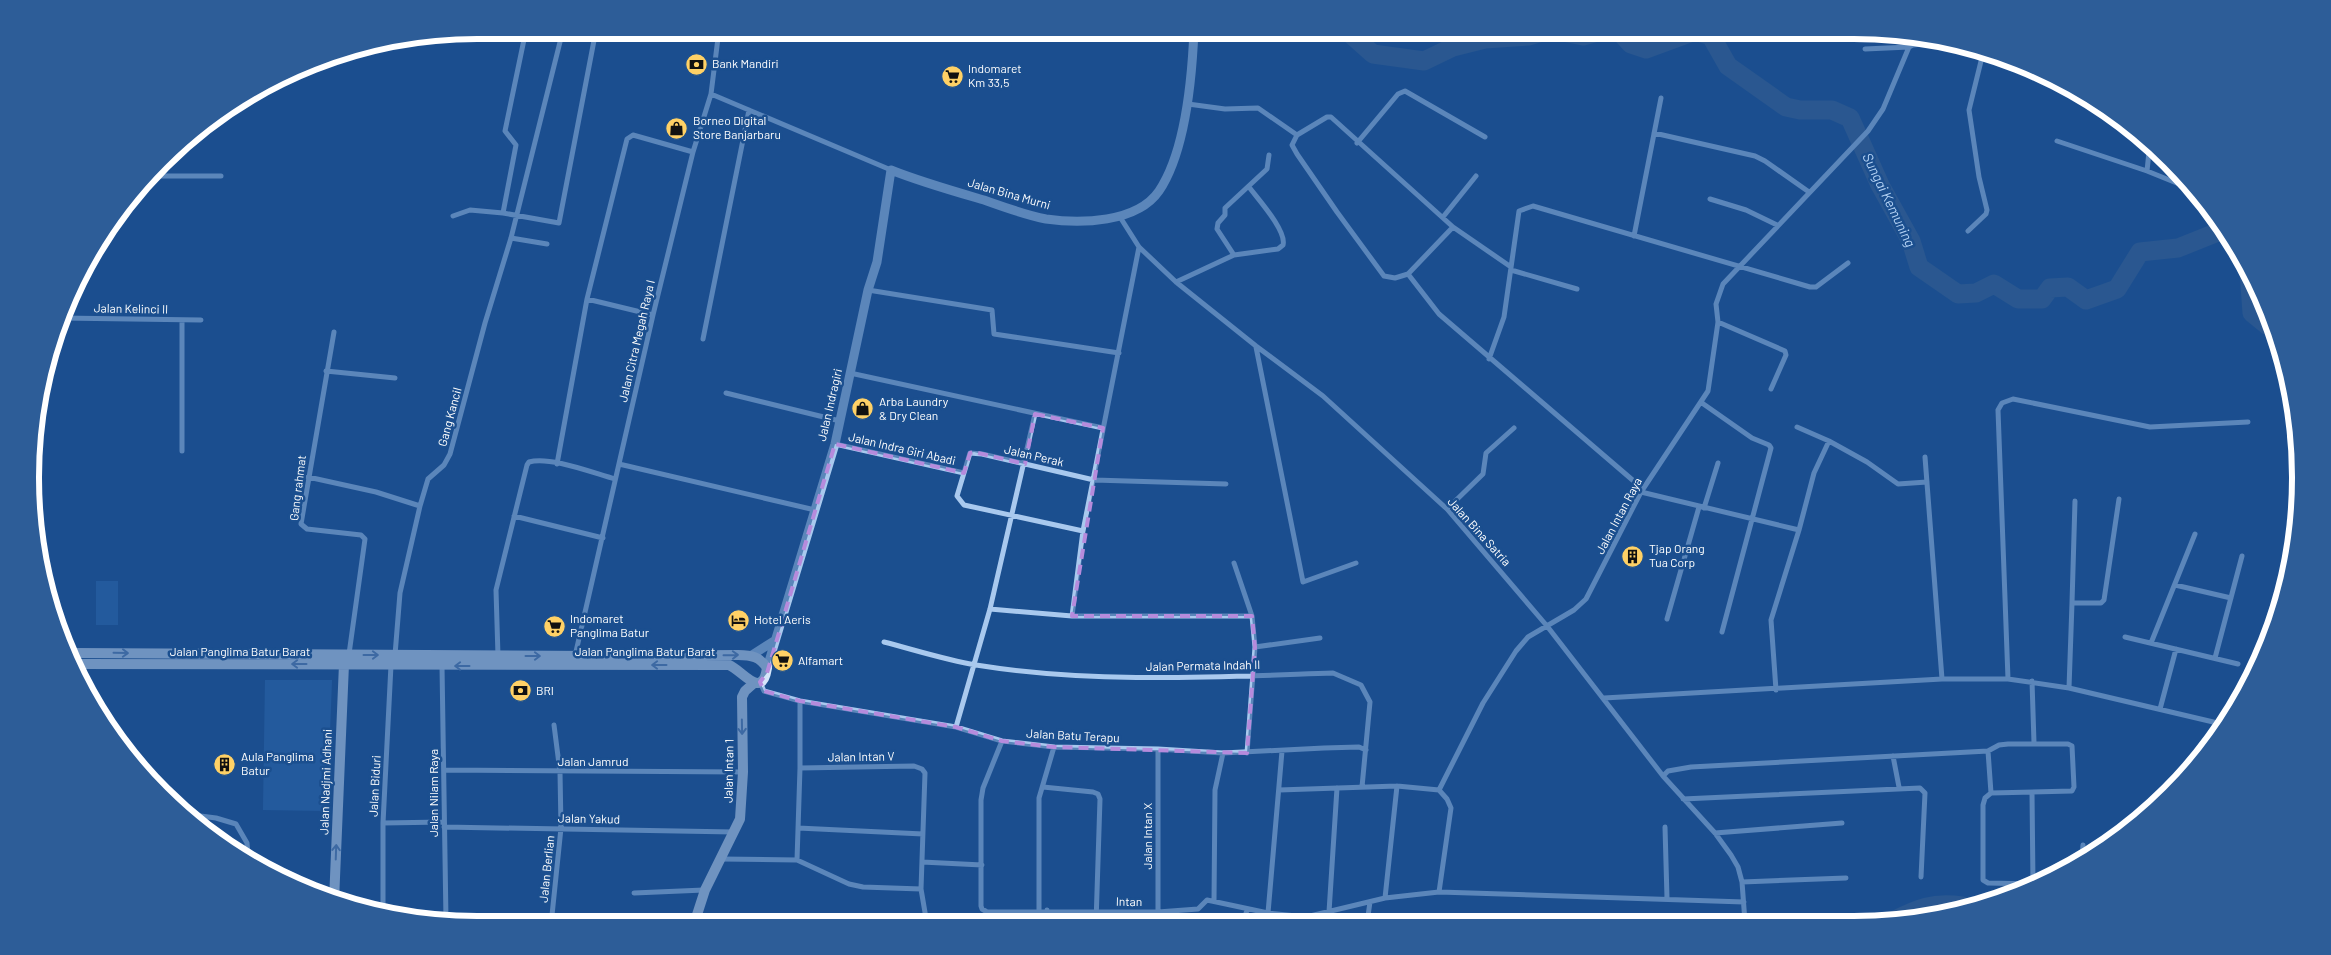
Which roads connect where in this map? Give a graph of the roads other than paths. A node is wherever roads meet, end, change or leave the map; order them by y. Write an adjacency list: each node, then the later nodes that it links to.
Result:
1 (524, 39): 31 (street)
2 (561, 39): 33 (street, Gang Kancil)
3 (594, 39): 33 (street)
4 (718, 39): 10 (street, Jalan Citra Megah Raya I)
5 (1193, 39): 12 (street, Jalan Bina Murni)
6 (1917, 44): 7 (street)
7 (1909, 47): 8 (street); 29 (street, Jalan Intan Raya)
8 (1865, 49)
9 (1982, 58): 38 (street)
10 (711, 94): 13 (street); 19 (street, Jalan Citra Megah Raya I)
11 (1661, 98): 14 (street)
12 (1188, 104): 15 (street); 34 (street, Jalan Bina Murni)
13 (748, 110): 22 (street); 58 (street)
14 (1654, 133): 29 (street); 39 (street)
15 (1297, 135): 18 (street); 47 (street)
16 (1485, 137): 18 (street)
17 (2057, 141): 23 (street)
18 (1357, 143): 35 (street)
19 (693, 152): 51 (street); 52 (street, Jalan Citra Megah Raya I)
20 (2149, 153): 23 (street)
21 (1269, 155): 28 (street)
22 (890, 170): 34 (street, Jalan Bina Murni); 50 (street, Jalan Indragiri)
23 (2147, 171): 27 (street)
24 (159, 176): 25 (street)
25 (221, 176)
26 (1476, 176): 35 (street)
27 (2180, 184)
28 (1249, 187): 43 (street); 43 (street)
29 (1809, 192): 36 (street, Jalan Intan Raya)
30 (1710, 199): 36 (street)
31 (503, 213): 32 (street); 33 (street)
32 (453, 216)
33 (517, 216): 40 (street, Gang Kancil)
34 (1120, 217): 42 (street, Jalan Bina Satria)
35 (1443, 217): 37 (street)
36 (1777, 225): 45 (street, Jalan Intan Raya)
37 (1453, 227): 46 (street); 47 (street)
38 (1968, 231)
39 (1634, 236): 45 (street); 46 (street)
40 (511, 238): 41 (street); 91 (street, Gang Kancil)
41 (547, 244)
42 (1139, 246): 48 (street, Jalan Bina Satria); 60 (street)
43 (1234, 254): 48 (street)
44 (1848, 263): 45 (street)
45 (1737, 267): 56 (street, Jalan Intan Raya)
46 (1511, 268): 49 (street); 61 (street)
47 (1408, 274): 61 (street)
48 (1176, 282): 59 (street, Jalan Bina Satria)
49 (1577, 289)
50 (868, 290): 60 (street); 63 (street, Jalan Indragiri)
51 (587, 300): 52 (street); 79 (street)
52 (653, 315): 80 (street, Jalan Citra Megah Raya I)
53 (69, 318): 54 (street, Jalan Kelinci II)
54 (182, 320): 55 (street, Jalan Kelinci II); 76 (street)
55 (201, 320)
56 (1718, 322): 65 (street); 67 (street, Jalan Intan Raya)
57 (334, 332): 62 (street, Gang rahmat)
58 (702, 339)
59 (1256, 346): 93 (street, Jalan Bina Satria); 104 (street)
60 (1119, 353): 71 (street)
61 (1489, 359): 88 (street)
62 (326, 371): 64 (street); 83 (street, Gang rahmat)
63 (850, 373): 68 (street); 69 (street, Jalan Indragiri)
64 (395, 378)
65 (1771, 389)
66 (726, 393): 69 (street)
67 (1702, 403): 88 (street, Jalan Intan Raya); 97 (street)
68 (1035, 414): 71 (street); 81 (street)
69 (840, 421): 75 (street, Jalan Indragiri)
70 (2248, 422): 138 (street)
71 (1103, 428): 85 (street)
72 (1514, 428): 93 (street)
73 (1797, 428): 74 (street)
74 (1829, 441): 86 (street); 98 (street)
75 (835, 444): 82 (street, Jalan Indra Giri Abadi); 94 (street, Jalan Indragiri)
76 (182, 450)
77 (1925, 458): 86 (street)
78 (1718, 463): 92 (street)
79 (557, 464): 84 (street); 95 (street)
80 (619, 464): 84 (street, Jalan Citra Megah Raya I); 94 (street)
81 (1024, 464): 82 (street, Jalan Perak); 85 (street, Jalan Perak); 96 (street)
82 (964, 473): 96 (street)
83 (308, 477): 91 (street); 122 (street, Gang rahmat)
84 (615, 479): 101 (street, Jalan Citra Megah Raya I)
85 (1094, 480): 87 (street, Jalan Perak); 99 (street)
86 (1927, 482): 137 (street)
87 (1226, 484)
88 (1641, 492): 92 (street); 112 (street, Jalan Intan Raya)
89 (2119, 500): 107 (street)
90 (2075, 501): 107 (street)
91 (420, 506): 129 (street, Gang Kancil)
92 (1702, 507): 97 (street); 111 (street)
93 (1447, 509): 112 (street, Jalan Bina Satria)
94 (814, 510): 116 (street, Jalan Indragiri)
95 (514, 516): 101 (street); 124 (street)
96 (1012, 517): 99 (street); 108 (street)
97 (1753, 520): 98 (street); 113 (street)
98 (1799, 530): 142 (street)
99 (1083, 531): 109 (street)
100 (2195, 534): 105 (street)
101 (603, 538): 125 (street, Jalan Citra Megah Raya I)
102 (2242, 556): 106 (street)
103 (1234, 563): 110 (street)
104 (1356, 563)
105 (2175, 585): 106 (street); 118 (street)
106 (2231, 598): 126 (street)
107 (2072, 603): 141 (street)
108 (990, 609): 109 (street); 133 (street)
109 (1072, 616): 110 (street)
110 (1252, 616): 119 (street)
111 (1667, 619)
112 (1547, 626): 143 (street, Jalan Bina Satria); 170 (street, Jalan Intan Raya)
113 (1722, 632)
114 (2125, 637): 118 (street)
115 (1320, 638): 119 (street)
116 (774, 640): 123 (street); 135 (street, Jalan Indragiri)
117 (884, 642): 133 (street, Jalan Permata Indah II)
118 (2151, 643): 120 (street)
119 (1254, 647): 136 (street)
120 (2176, 649): 126 (street); 145 (street)
121 (76, 653): 127 (main road, Jalan Panglima Batur Barat, one-way to 127)
122 (350, 654): 128 (main road, Jalan Panglima Batur Barat); 129 (main road, Jalan Panglima Batur Barat, one-way to 129)
123 (752, 655): 125 (main road, Jalan Panglima Batur Barat, one-way to 123); 135 (main road)
124 (498, 656): 125 (main road, Jalan Panglima Batur Barat, one-way to 125); 129 (main road, Jalan Panglima Batur Barat)
125 (575, 656)
126 (2215, 658): 132 (street)
127 (180, 659): 128 (main road, Jalan Panglima Batur Barat); 130 (main road, Jalan Panglima Batur Barat)
128 (272, 659): 131 (main road, Jalan Panglima Batur Barat, one-way to 128)
129 (393, 660): 131 (main road, Jalan Panglima Batur Barat); 134 (main road, Jalan Panglima Batur Barat); 175 (street, Jalan Biduri)
130 (80, 664)
131 (344, 664): 198 (main road, Jalan Nadjmi Adhani, one-way to 131)
132 (2238, 664)
133 (976, 665): 136 (street, Jalan Permata Indah II); 148 (street)
134 (442, 666): 140 (main road, Jalan Panglima Batur Barat, one-way to 134); 160 (street, Jalan Nilam Raya)
135 (768, 668): 140 (main road)
136 (1254, 676): 153 (street, Jalan Permata Indah II); 157 (street)
137 (1942, 679): 138 (street); 142 (street)
138 (2008, 679): 139 (street)
139 (2032, 681): 141 (street); 150 (street)
140 (757, 682): 144 (street, Jalan Batu Terapu); 162 (main road, Jalan Intan 1, one-way to 162)
141 (2069, 688): 145 (street)
142 (1776, 690): 143 (street)
143 (1604, 698): 163 (street, Jalan Bina Satria)
144 (800, 702): 148 (street, Jalan Batu Terapu); 159 (street)
145 (2160, 709): 146 (street)
146 (2217, 723)
147 (554, 725): 161 (street, Jalan Berlian)
148 (956, 727): 149 (street, Jalan Batu Terapu)
149 (1002, 741): 151 (street, Jalan Batu Terapu); 190 (street, Intan)
150 (2034, 743): 155 (street); 172 (street)
151 (1054, 747): 152 (street, Jalan Batu Terapu); 165 (street)
152 (1158, 749): 156 (street, Jalan Batu Terapu); 211 (street, Jalan Intan X)
153 (1366, 750): 154 (street, Jalan Batu Terapu); 166 (street)
154 (1282, 751): 157 (street, Jalan Batu Terapu); 169 (street)
155 (1988, 751): 158 (street); 171 (street)
156 (1222, 753): 157 (street, Jalan Batu Terapu); 203 (street)
157 (1247, 753)
158 (1894, 756): 163 (street); 167 (street)
159 (800, 768): 180 (street); 183 (street, Jalan Intan V)
160 (444, 770): 161 (street, Jalan Jamrud); 177 (street, Jalan Nilam Raya)
161 (560, 772): 162 (street, Jalan Jamrud); 179 (street, Jalan Berlian)
162 (743, 772): 181 (main road, Jalan Intan 1)
163 (1663, 776): 173 (street, Jalan Bina Satria)
164 (1397, 786): 166 (street); 170 (street); 201 (street)
165 (1043, 787): 207 (street); 210 (street)
166 (1362, 787): 168 (street)
167 (1899, 787): 173 (street); 191 (street)
168 (1337, 788): 169 (street); 212 (street)
169 (1279, 790): 213 (street)
170 (1439, 790): 200 (street)
171 (1990, 793): 172 (street); 195 (street)
172 (2032, 793): 192 (street)
173 (1684, 799): 182 (street, Jalan Bina Satria)
174 (198, 816): 185 (street)
175 (383, 823): 177 (street, Jalan Yakud); 206 (street, Jalan Biduri)
176 (1842, 823): 182 (street)
177 (444, 824): 179 (street, Jalan Yakud); 214 (street, Jalan Nilam Raya)
178 (1665, 827): 202 (street)
179 (561, 828): 181 (street, Jalan Yakud); 215 (street, Jalan Berlian)
180 (798, 828): 183 (street); 188 (street)
181 (734, 832): 187 (main road, Jalan Intan 1)
182 (1715, 833): 194 (street, Jalan Bina Satria)
183 (923, 834): 189 (street)
184 (2083, 845): 186 (street)
185 (248, 851)
186 (2083, 851)
187 (720, 859): 188 (street); 197 (main road, Jalan Intan 1)
188 (797, 860): 196 (street)
189 (922, 862): 190 (street); 196 (street)
190 (982, 865): 207 (street, Intan)
191 (1921, 877)
192 (2035, 877)
193 (1846, 878): 194 (street)
194 (1742, 882): 205 (street, Jalan Bina Satria)
195 (2019, 884)
196 (921, 889): 217 (street)
197 (705, 890): 199 (street); 216 (main road, Jalan Intan 1)
198 (334, 892)
199 (634, 892)
200 (1439, 892): 201 (street); 202 (street)
201 (1385, 898): 204 (street)
202 (1668, 898): 205 (street)
203 (1214, 901): 209 (street); 211 (street, Intan)
204 (1370, 902): 212 (street); 224 (street)
205 (1744, 902): 225 (street, Jalan Bina Satria)
206 (382, 906)
207 (1039, 910): 208 (street, Intan)
208 (1047, 910): 210 (street, Intan); 218 (street)
209 (1248, 910): 213 (street); 221 (street)
210 (1096, 911): 211 (street, Intan); 219 (street)
211 (1158, 912): 220 (street, Jalan Intan X)
212 (1329, 912): 223 (street)
213 (1268, 913): 222 (street)
214 (446, 915)
215 (552, 916)
216 (697, 916)
217 (926, 916)
218 (1047, 916)
219 (1096, 916)
220 (1158, 916)
221 (1246, 916)
222 (1284, 916)
223 (1317, 916)
224 (1368, 916)
225 (1745, 916)

